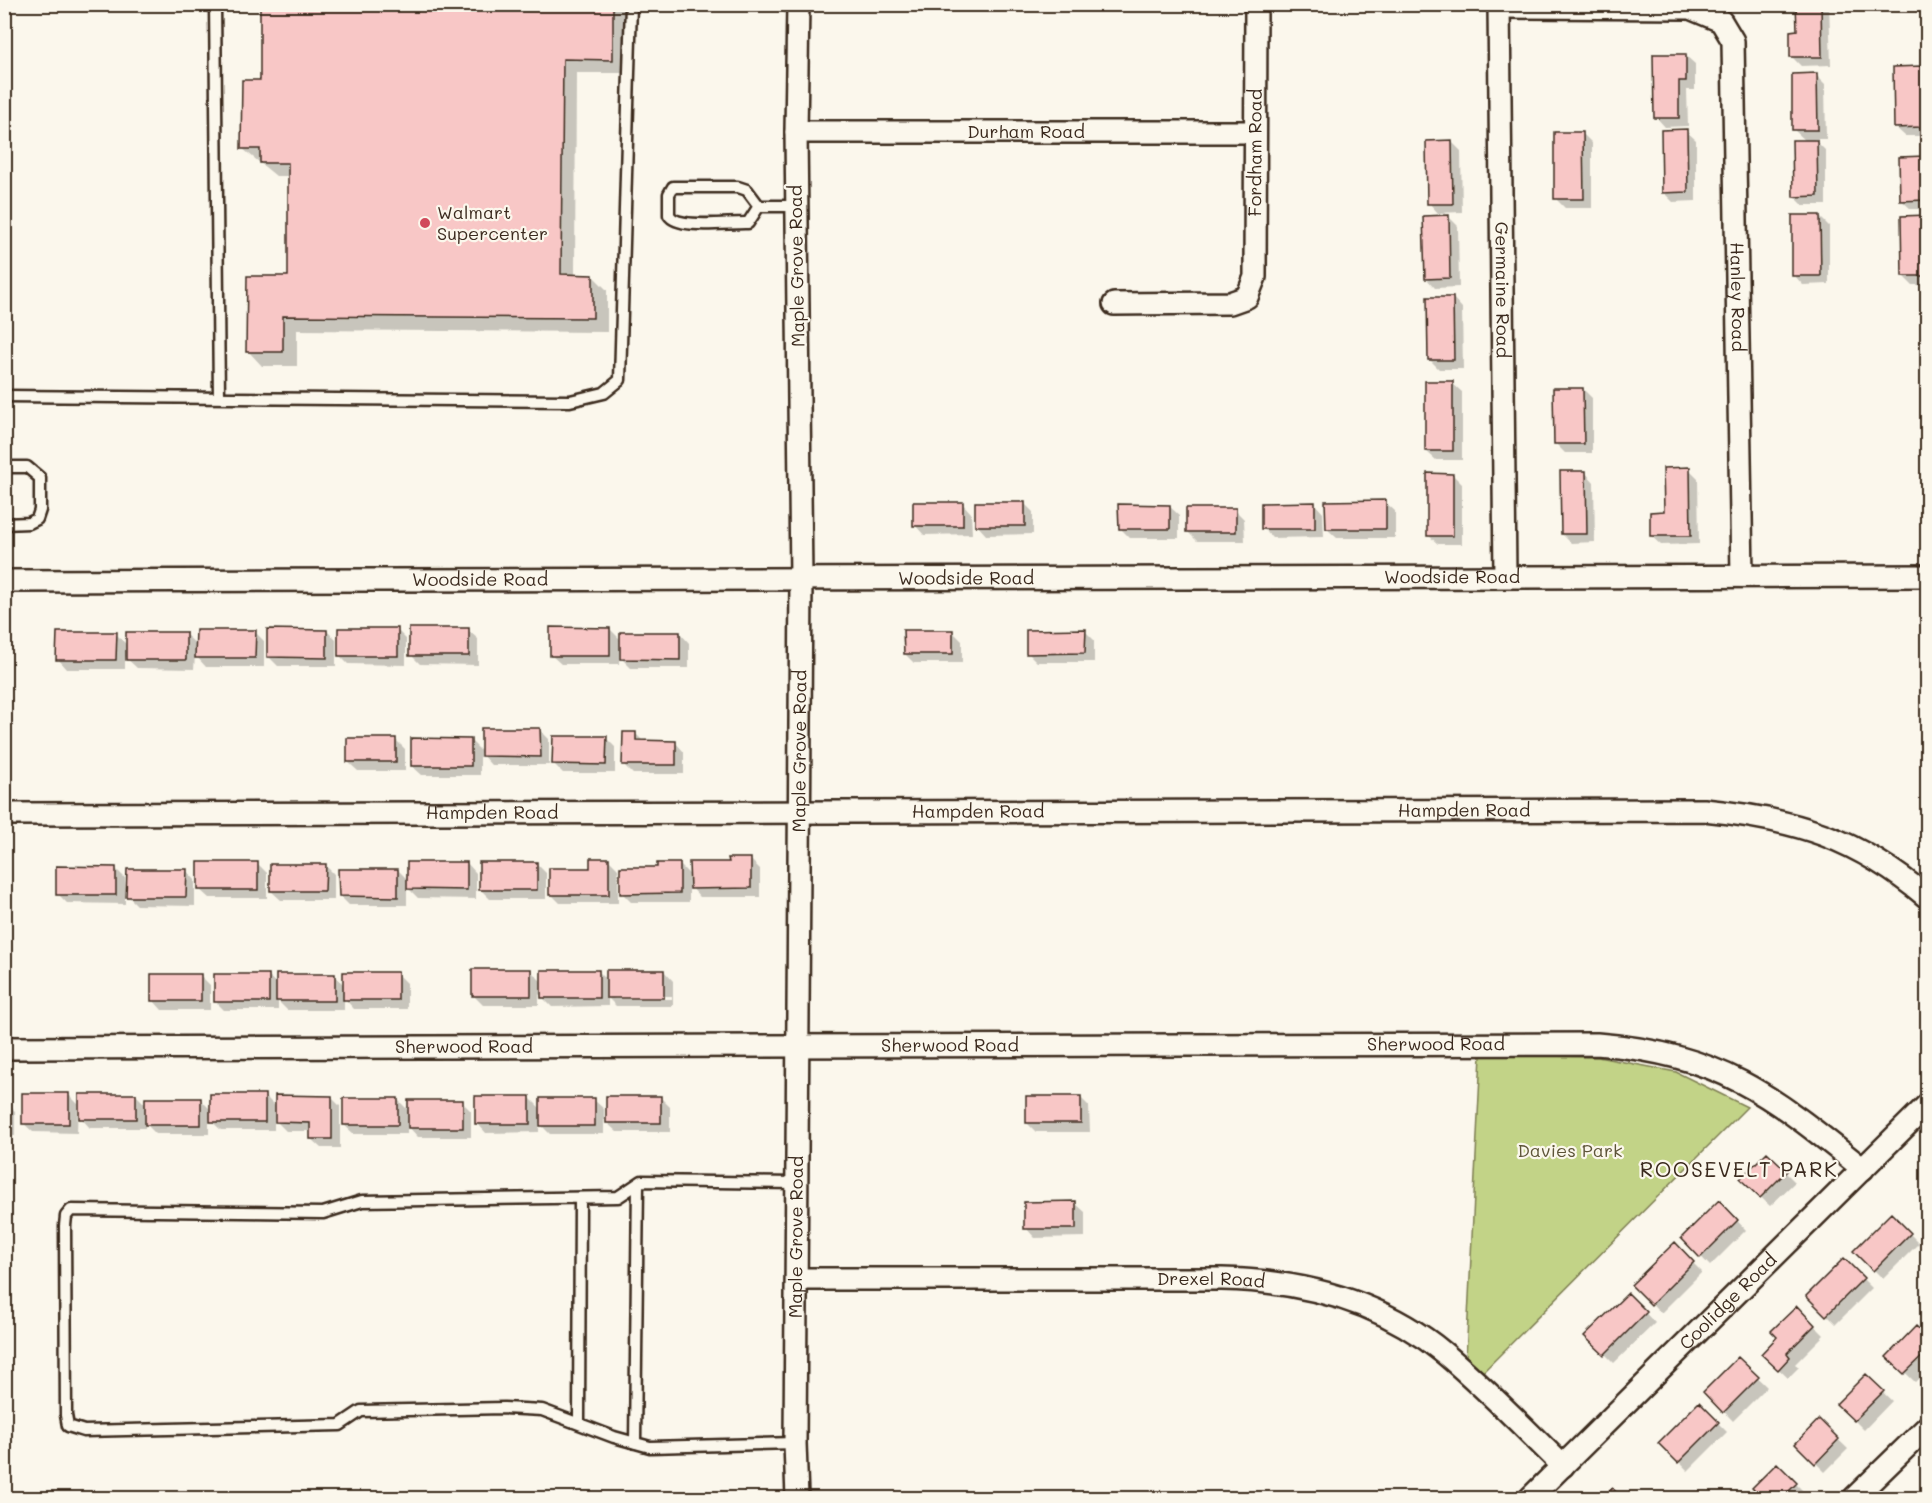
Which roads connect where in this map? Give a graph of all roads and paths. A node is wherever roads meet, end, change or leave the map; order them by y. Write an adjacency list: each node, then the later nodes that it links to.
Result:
1 (215, 4): 12 (lane)
2 (631, 4): 12 (lane)
3 (798, 4): 6 (street, Maple Grove Road)
4 (1256, 4): 7 (street, Fordham Road)
5 (1499, 6): 15 (street, Germaine Road); 16 (street, Hanley Road)
6 (796, 132): 7 (street, Durham Road); 9 (street, Maple Grove Road)
7 (1255, 132): 10 (street, Fordham Road)
8 (759, 206): 8 (lane); 9 (lane)
9 (796, 206): 18 (street, Maple Grove Road)
10 (1114, 304)
11 (4, 396): 12 (lane)
12 (219, 397)
13 (4, 467): 14 (lane)
14 (4, 524)
15 (1505, 576): 16 (street, Woodside Road); 18 (street, Woodside Road)
16 (1742, 576): 17 (street, Woodside Road)
17 (1928, 576)
18 (801, 579): 19 (street, Woodside Road); 20 (street, Maple Grove Road)
19 (4, 581)
20 (799, 813): 21 (street, Hampden Road); 22 (street, Hampden Road); 23 (street, Maple Grove Road)
21 (4, 814)
22 (1928, 898)
23 (797, 1046): 24 (street, Sherwood Road); 26 (street, Sherwood Road); 27 (street, Maple Grove Road)
24 (4, 1048)
25 (1928, 1104): 26 (street, Coolidge Road)
26 (1863, 1169): 35 (street, Coolidge Road)
27 (798, 1183): 28 (lane); 30 (street, Maple Grove Road)
28 (638, 1184): 29 (lane); 33 (lane)
29 (580, 1198): 31 (lane); 31 (lane)
30 (797, 1279): 34 (street, Maple Grove Road); 35 (street, Drexel Road)
31 (579, 1422): 33 (lane)
32 (1928, 1426): 38 (street)
33 (635, 1443): 34 (lane)
34 (795, 1443): 36 (street, Maple Grove Road)
35 (1563, 1466): 37 (street, Coolidge Road)
36 (797, 1498)
37 (1530, 1498)
38 (1854, 1498)

